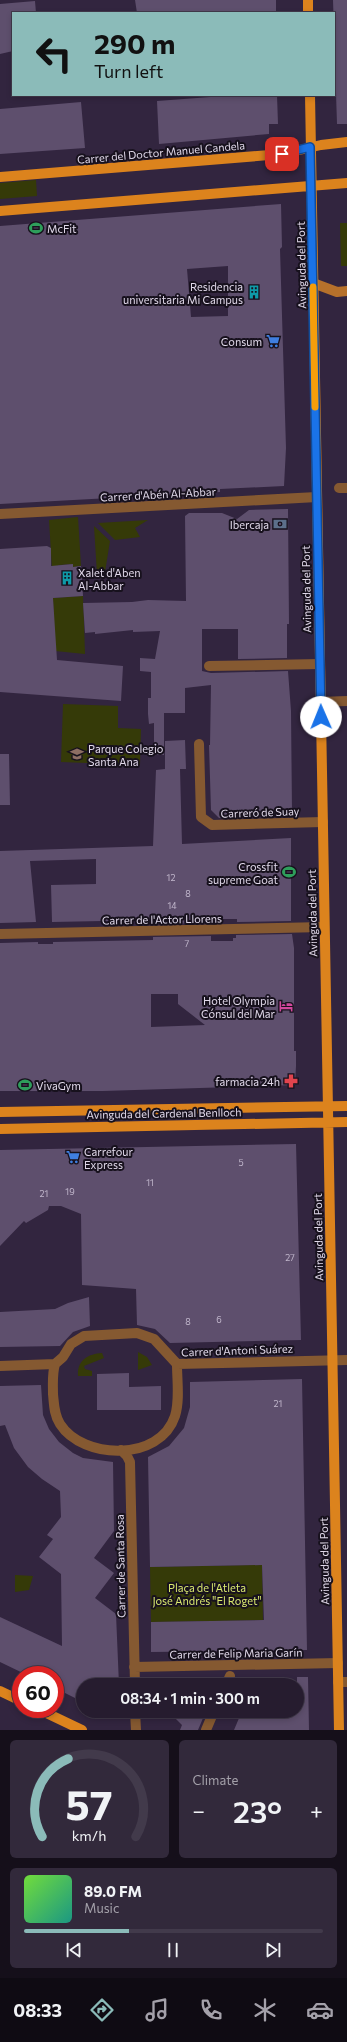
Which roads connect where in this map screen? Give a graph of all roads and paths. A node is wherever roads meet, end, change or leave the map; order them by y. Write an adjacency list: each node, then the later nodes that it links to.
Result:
1 (308, 0): 2 (main road)
2 (308, 12)
3 (310, 96): 5 (main road, Avinguda del Port)
4 (347, 142): 5 (main road, Carrer del Doctor Manuel Candela)
5 (310, 147): 6 (main road, Carrer del Doctor Manuel Candela); 8 (main road, Avinguda del Port)
6 (0, 176)
7 (347, 183): 8 (main road)
8 (311, 186): 9 (main road); 10 (main road, Avinguda del Port)
9 (0, 211)
10 (313, 283): 11 (street); 12 (main road, Avinguda del Port)
11 (347, 291)
12 (317, 497): 13 (street, Carrer d'Abén Al-Abbar); 14 (main road, Avinguda del Port)
13 (0, 514)
14 (320, 664): 15 (street); 17 (main road, Avinguda del Port)
15 (209, 666)
16 (347, 701): 17 (street)
17 (320, 702): 19 (main road, Avinguda del Port)
18 (199, 744): 19 (street, Carreró de Suay)
19 (323, 822): 20 (main road, Avinguda del Port)
20 (324, 927): 21 (street, Carrer de l'Actor Llorens); 23 (main road, Avinguda del Port)
21 (0, 934)
22 (347, 1106): 23 (main road, Avinguda del Cardenal Benlloch)
23 (328, 1107): 24 (main road, Avinguda del Cardenal Benlloch); 25 (main road, Avinguda del Port)
24 (0, 1112)
25 (329, 1122): 26 (main road, Avinguda del Cardenal Benlloch); 27 (main road, Avinguda del Cardenal Benlloch); 28 (main road, Avinguda del Port)
26 (347, 1122)
27 (0, 1129)
28 (332, 1360): 29 (street, Carrer d'Antoni Suárez); 31 (street, Carrer d'Antoni Suárez); 34 (main road, Avinguda del Port)
29 (347, 1360)
30 (55, 1364): 31 (street, Carrer d'Antoni Suárez); 32 (street); 33 (street)
31 (177, 1364): 33 (street)
32 (0, 1366)
33 (121, 1450): 35 (street, Carrer de Santa Rosa)
34 (338, 1664): 35 (street, Carrer de Felip Maria Garín); 37 (main road, Avinguda del Port)
35 (134, 1667): 36 (street, Carrer de Santa Rosa)
36 (134, 1678)
37 (342, 1682): 46 (main road, Avinguda del Port)
38 (0, 1691): 39 (main road)
39 (12, 1697)
40 (57, 1718): 43 (main road)
41 (135, 1718): 44 (street)
42 (211, 1718): 45 (street)
43 (82, 1730)
44 (136, 1730)
45 (206, 1730)
46 (339, 1730)

